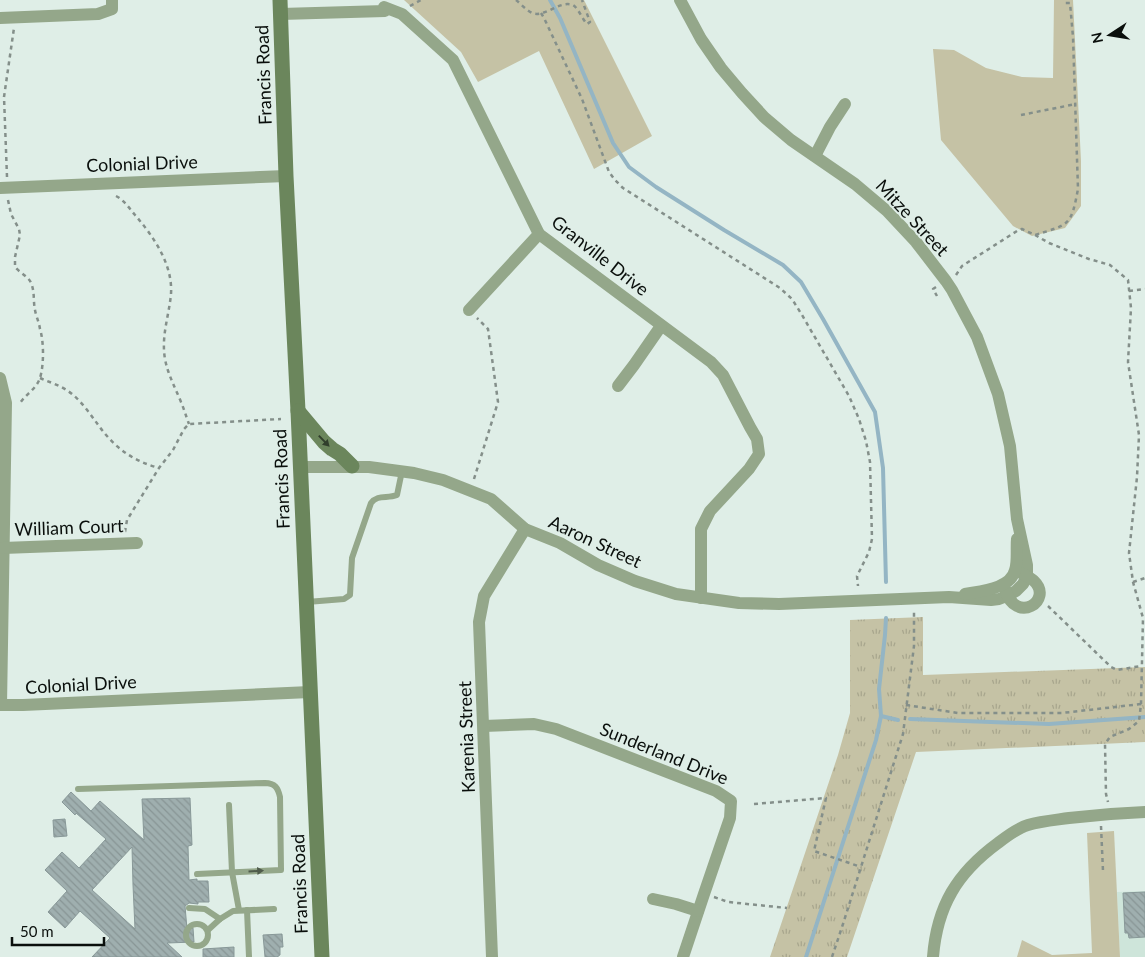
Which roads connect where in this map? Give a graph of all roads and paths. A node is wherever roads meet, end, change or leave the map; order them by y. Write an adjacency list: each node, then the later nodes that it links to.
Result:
1 (112, 0): 8 (street)
2 (516, 0): 7 (path)
3 (582, 0): 7 (path)
4 (680, 0): 13 (street, Mitze Street)
5 (1065, 0): 11 (path)
6 (280, 7): 14 (main road, Francis Road); 19 (street, Granville Drive)
7 (541, 13): 46 (path)
8 (16, 17): 9 (street); 15 (path)
9 (0, 18)
10 (846, 104): 13 (street)
11 (1076, 104): 12 (path); 20 (path)
12 (1021, 115)
13 (815, 156): 45 (street, Mitze Street)
14 (286, 176): 15 (street, Colonial Drive); 32 (main road, Francis Road)
15 (4, 187): 18 (path)
16 (114, 194): 34 (path)
17 (16, 201): 18 (path)
18 (8, 202): 29 (path)
19 (539, 234): 26 (street); 27 (street, Granville Drive)
20 (1035, 235): 21 (path); 24 (path)
21 (954, 276)
22 (936, 287): 25 (path)
23 (1145, 289): 24 (path)
24 (1129, 291): 44 (path)
25 (937, 296)
26 (469, 310): 39 (path)
27 (661, 326): 30 (street); 47 (street, Granville Drive)
28 (0, 378): 42 (street, Colonial Drive)
29 (40, 378): 31 (path); 37 (path)
30 (618, 386)
31 (17, 408)
32 (298, 411): 35 (main road, one-way to 35); 36 (main road, Francis Road)
33 (281, 419): 34 (path)
34 (189, 424): 37 (path)
35 (352, 466): 36 (street, Aaron Street); 38 (street, Aaron Street)
36 (300, 467): 49 (main road, Francis Road)
37 (159, 468): 41 (path)
38 (402, 471): 39 (street, Aaron Street); 49 (lane)
39 (471, 491): 40 (street, Aaron Street)
40 (526, 529): 47 (street, Aaron Street); 56 (street, Karenia Street)
41 (131, 543): 42 (street, William Court)
42 (3, 548): 52 (street, Colonial Drive)
43 (1145, 578): 44 (path)
44 (1133, 582): 51 (path)
45 (1013, 583): 47 (street, Aaron Street); 48 (street); 48 (street)
46 (858, 586)
47 (701, 598)
48 (1038, 601): 51 (path)
49 (306, 602): 52 (main road, Francis Road)
50 (914, 612): 55 (path)
51 (1141, 666): 54 (path)
52 (310, 692): 77 (main road, Francis Road)
53 (1145, 703): 54 (path)
54 (1141, 704): 55 (path); 61 (path)
55 (906, 705): 62 (path)
56 (484, 726): 66 (street, Sunderland Drive); 78 (street, Karenia Street)
57 (78, 789): 64 (lane, one-way to 57)
58 (754, 804): 62 (path)
59 (230, 805): 64 (lane)
60 (1145, 812): 61 (street)
61 (1106, 814): 63 (path); 81 (street)
62 (861, 867): 80 (path)
63 (1104, 871)
64 (232, 872): 65 (lane); 71 (lane)
65 (196, 874)
66 (704, 894): 69 (path); 73 (street, Sunderland Drive)
67 (653, 899): 73 (street)
68 (189, 908): 74 (lane)
69 (787, 908)
70 (274, 909): 72 (lane)
71 (239, 910): 72 (lane); 74 (lane)
72 (247, 910): 76 (lane)
73 (698, 911): 79 (street, Sunderland Drive)
74 (220, 919): 75 (lane)
75 (208, 930)
76 (249, 957)
77 (322, 957)
78 (492, 957)
79 (683, 957)
80 (832, 957)
81 (933, 957)

